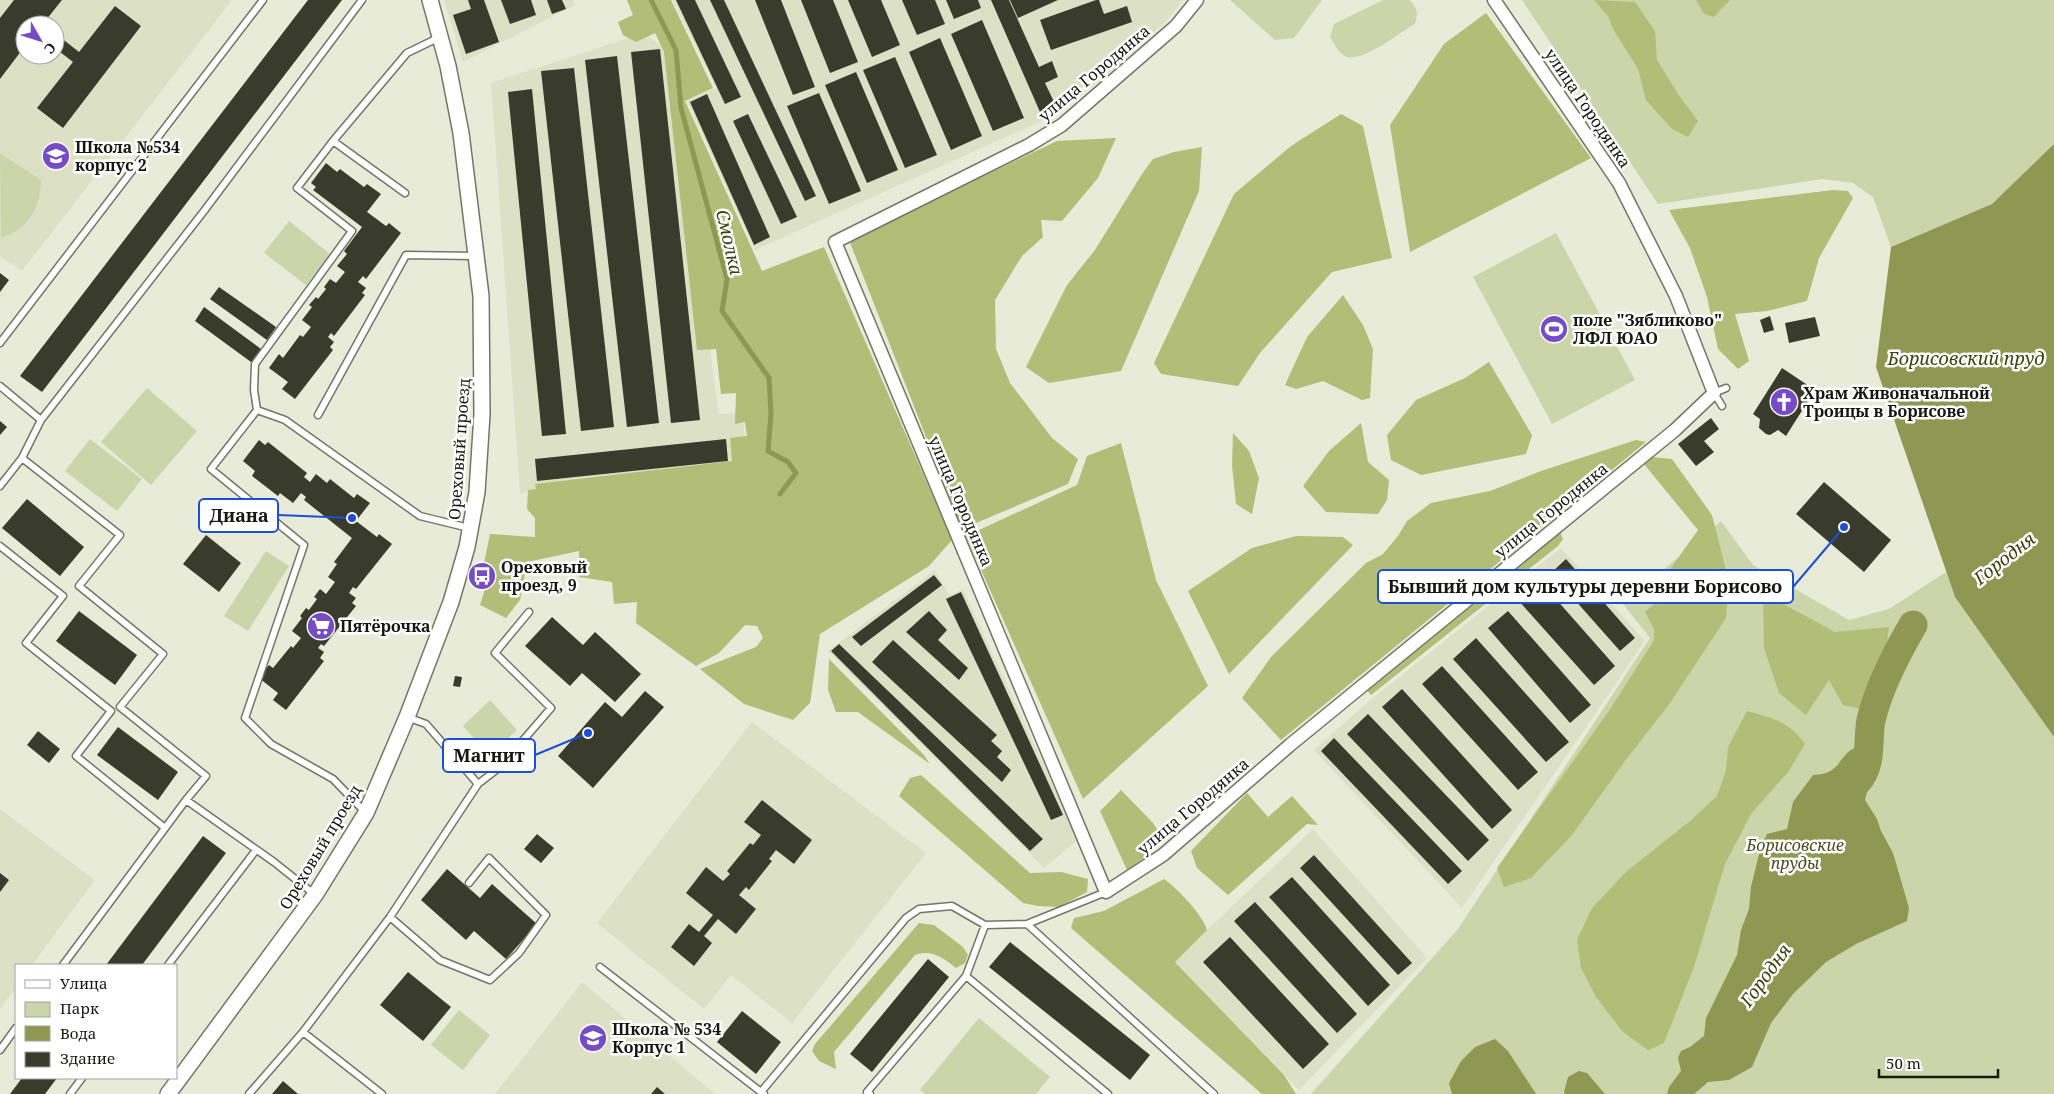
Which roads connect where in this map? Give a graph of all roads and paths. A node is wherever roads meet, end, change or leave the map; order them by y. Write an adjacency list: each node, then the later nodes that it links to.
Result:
1 (263, 0): 10 (lane)
2 (362, 0): 16 (lane)
3 (430, 0): 6 (street, Ореховый проезд)
4 (1197, 0): 29 (street, улица Городянка)
5 (1494, 0): 12 (street, улица Городянка)
6 (441, 36): 7 (lane); 9 (street, Ореховый проезд)
7 (333, 141): 8 (lane); 14 (lane)
8 (405, 193)
9 (477, 256): 15 (lane); 19 (street, Ореховый проезд)
10 (0, 342)
11 (0, 386): 16 (lane)
12 (1720, 390): 13 (lane); 29 (street, улица Городянка)
13 (1722, 406)
14 (257, 410): 19 (lane); 25 (lane)
15 (318, 415)
16 (41, 420): 17 (lane)
17 (22, 458): 18 (lane); 24 (lane)
18 (0, 486)
19 (471, 528): 22 (street, Ореховый проезд)
20 (0, 546): 26 (lane)
21 (529, 612): 23 (lane)
22 (407, 717): 23 (lane); 25 (street, Ореховый проезд)
23 (478, 784): 31 (lane)
24 (186, 800): 26 (lane); 27 (lane)
25 (366, 812): 30 (street, Ореховый проезд)
26 (165, 828): 34 (lane)
27 (256, 850): 30 (lane); 35 (lane)
28 (468, 883): 31 (lane)
29 (1106, 892): 32 (lane)
30 (315, 895): 44 (street, Ореховый проезд)
31 (390, 917): 39 (lane)
32 (1027, 924): 33 (lane); 49 (lane)
33 (985, 925): 37 (lane); 42 (lane)
34 (64, 964)
35 (169, 964)
36 (600, 967): 42 (lane)
37 (966, 976): 47 (lane); 48 (lane)
38 (15, 1029): 40 (lane)
39 (303, 1032): 45 (lane); 46 (lane)
40 (0, 1050)
41 (81, 1079): 43 (lane)
42 (762, 1093)
43 (70, 1094)
44 (168, 1094)
45 (250, 1094)
46 (382, 1094)
47 (870, 1094)
48 (1108, 1094)
49 (1214, 1094)

